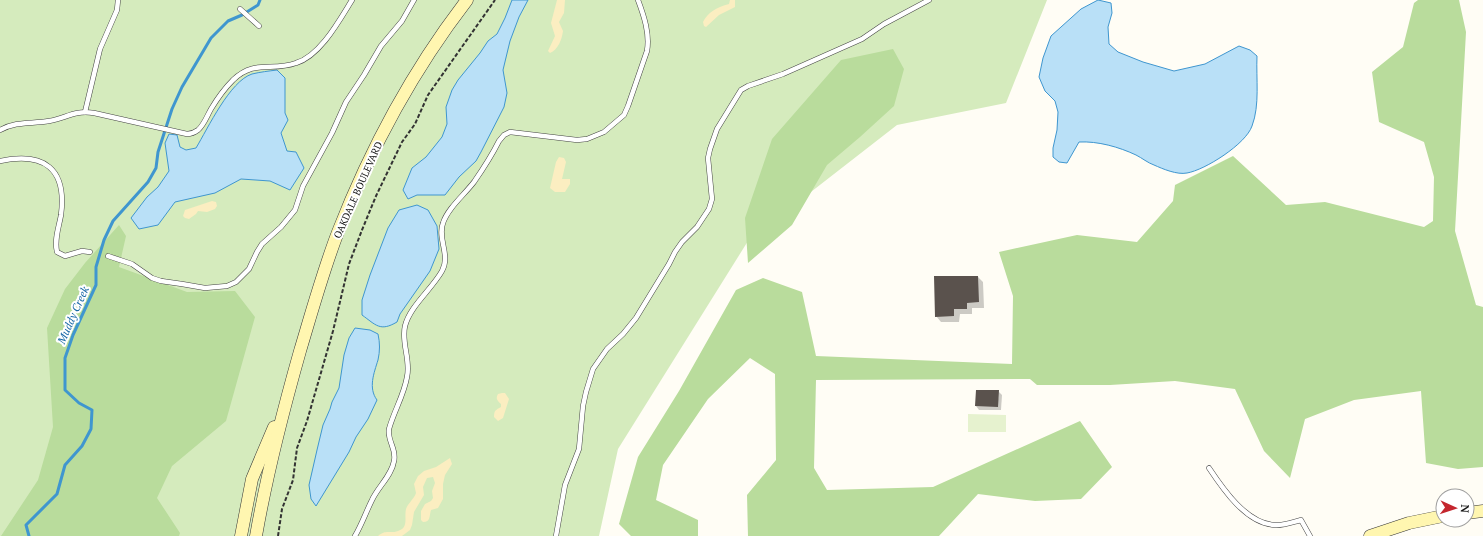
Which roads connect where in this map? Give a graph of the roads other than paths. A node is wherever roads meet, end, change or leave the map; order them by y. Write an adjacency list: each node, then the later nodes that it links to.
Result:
1 (118, 0): 9 (lane)
2 (352, 0): 9 (lane)
3 (414, 0): 13 (lane)
4 (467, 0): 14 (main road, OAKDALE BOULEVARD)
5 (638, 0): 19 (lane)
6 (929, 0): 20 (lane)
7 (240, 8): 8 (lane)
8 (259, 26)
9 (85, 112): 10 (lane)
10 (0, 130)
11 (0, 161): 12 (lane)
12 (90, 252)
13 (108, 256)
14 (286, 398): 17 (main road, OAKDALE BOULEVARD); 18 (main road, OAKDALE BOULEVARD)
15 (1209, 468): 21 (lane)
16 (1435, 518): 22 (main road)
17 (240, 536)
18 (256, 536)
19 (355, 536)
20 (556, 536)
21 (1310, 536)
22 (1370, 536)

